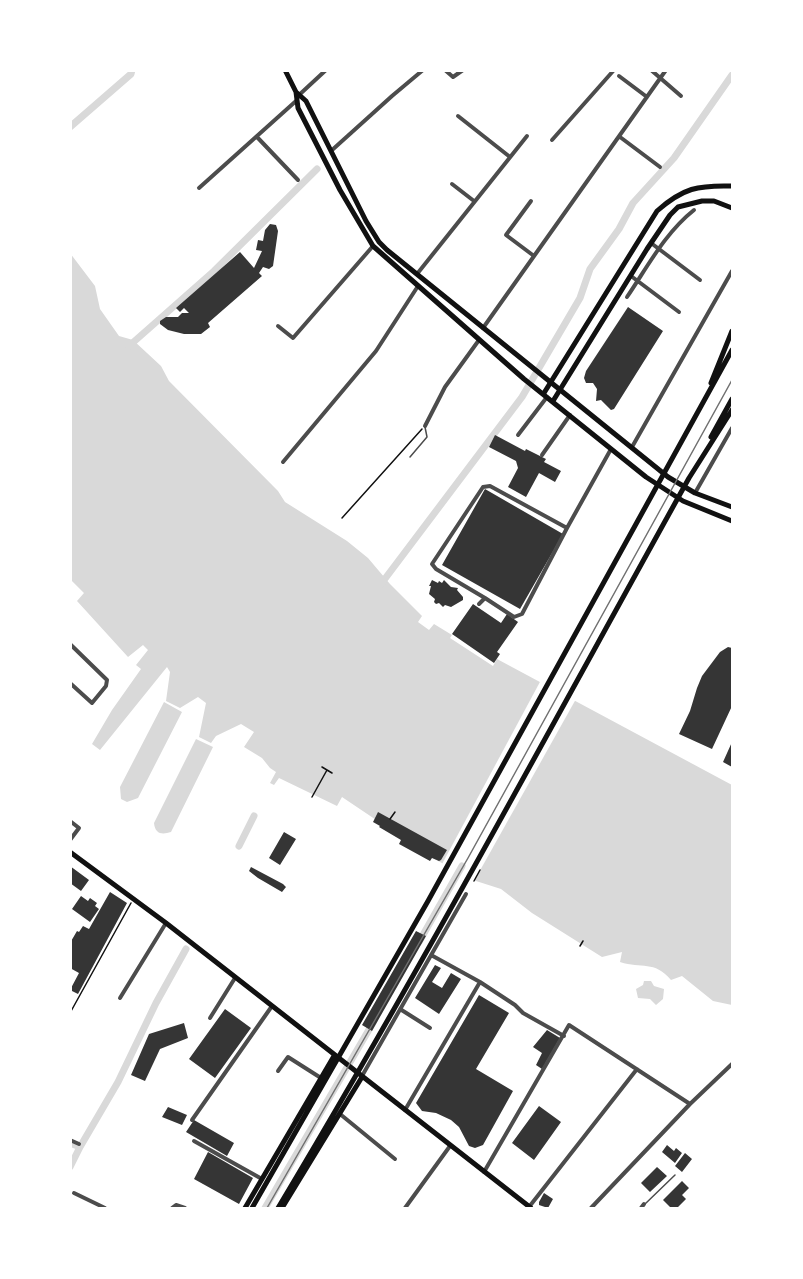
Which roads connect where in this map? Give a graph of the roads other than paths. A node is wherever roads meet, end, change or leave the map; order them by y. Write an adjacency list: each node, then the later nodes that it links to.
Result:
1 (285, 70): 11 (main road)
2 (326, 70): 11 (street)
3 (423, 70): 19 (street)
4 (445, 70): 5 (street)
5 (464, 70)
6 (614, 70): 18 (street)
7 (651, 70): 10 (street)
8 (666, 70): 10 (street)
9 (619, 76): 13 (street)
10 (660, 79): 12 (street); 13 (street)
11 (297, 96): 16 (street); 19 (main road); 31 (main road)
12 (681, 96)
13 (647, 97): 17 (street)
14 (458, 116): 20 (street)
15 (527, 136): 20 (street)
16 (257, 137): 22 (street); 25 (street)
17 (620, 137): 21 (street); 33 (street)
18 (552, 140)
19 (330, 152): 36 (main road)
20 (510, 157): 26 (street)
21 (660, 167)
22 (298, 180)
23 (452, 184): 26 (street)
24 (732, 186): 35 (main road)
25 (199, 188)
26 (474, 201): 36 (street)
27 (531, 201): 33 (street)
28 (732, 208): 30 (main road)
29 (694, 210): 32 (street)
30 (651, 243): 32 (street); 37 (main road)
31 (373, 246): 40 (main road); 43 (street)
32 (659, 249): 38 (street); 39 (street)
33 (534, 256): 44 (street)
34 (732, 271): 58 (street)
35 (619, 272): 37 (main road); 48 (main road)
36 (417, 274): 44 (main road)
37 (630, 277): 39 (street); 49 (main road)
38 (700, 280)
39 (638, 281): 41 (street); 42 (street)
40 (418, 286): 46 (main road); 62 (street)
41 (627, 297)
42 (679, 312)
43 (278, 326)
44 (483, 328): 48 (main road)
45 (732, 331): 53 (main road)
46 (479, 340): 50 (main road); 55 (street)
47 (732, 350): 53 (main road)
48 (551, 381): 49 (main road); 50 (main road)
49 (562, 390): 50 (main road); 58 (main road)
50 (548, 397): 54 (main road); 57 (street)
51 (732, 399): 63 (main road)
52 (732, 410): 63 (main road)
53 (698, 412): 111 (main road)
54 (570, 414): 59 (main road); 60 (street)
55 (425, 426): 61 (lane)
56 (732, 428): 64 (street)
57 (518, 435)
58 (632, 447): 64 (main road)
59 (612, 448): 66 (main road); 67 (street)
60 (542, 455)
61 (410, 457)
62 (283, 462)
63 (689, 478): 112 (main road)
64 (695, 493): 65 (main road)
65 (732, 507)
66 (732, 521)
67 (567, 528): 68 (street); 68 (street)
68 (484, 598): 69 (street)
69 (479, 604)
70 (70, 644): 71 (street)
71 (70, 683)
72 (70, 820): 73 (street)
73 (70, 840)
74 (70, 852): 76 (main road)
75 (466, 894): 77 (street)
76 (166, 923): 78 (main road); 80 (street)
77 (431, 955): 79 (street); 82 (street)
78 (235, 978): 81 (main road); 83 (street)
79 (480, 982): 85 (street); 93 (street)
80 (120, 998)
81 (272, 1006): 86 (main road); 95 (street)
82 (400, 1009): 84 (street); 90 (street)
83 (210, 1018)
84 (430, 1028)
85 (564, 1036): 88 (street); 101 (street)
86 (334, 1056): 90 (main road); 91 (main road)
87 (732, 1064): 92 (street)
88 (637, 1069): 92 (street); 106 (street)
89 (278, 1071): 91 (street)
90 (362, 1077): 93 (main road); 94 (main road)
91 (321, 1078): 103 (main road)
92 (690, 1104): 115 (street)
93 (405, 1110): 99 (main road)
94 (340, 1114): 100 (street); 113 (main road)
95 (192, 1120)
96 (70, 1140): 98 (street)
97 (194, 1141): 103 (street)
98 (79, 1144)
99 (450, 1146): 101 (main road); 114 (street)
100 (395, 1159)
101 (484, 1172): 106 (main road)
102 (675, 1175): 105 (lane)
103 (262, 1179): 110 (main road)
104 (74, 1193): 107 (street)
105 (642, 1207)
106 (530, 1208)
107 (105, 1209)
108 (172, 1209): 109 (street)
109 (185, 1209)
110 (245, 1209)
111 (252, 1209)
112 (278, 1209)
113 (282, 1209)
114 (405, 1209)
115 (591, 1209)

